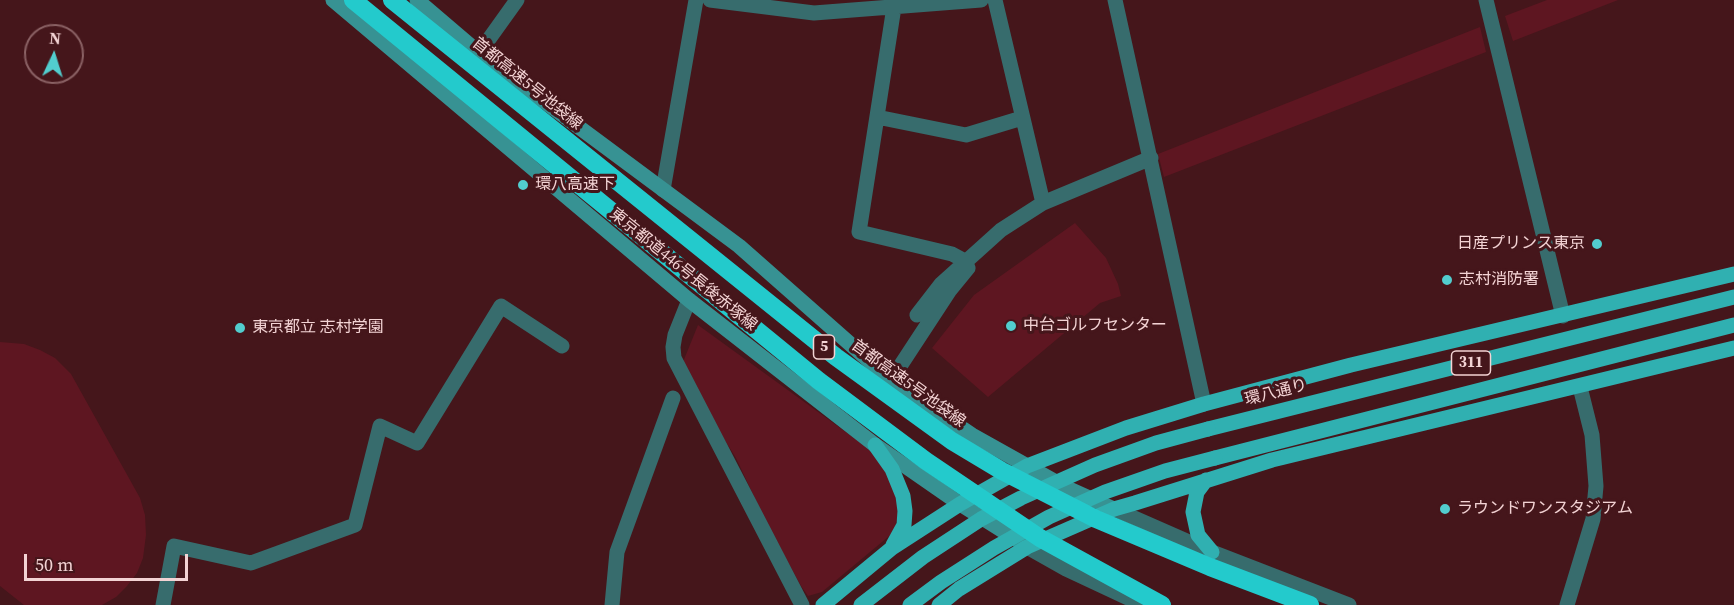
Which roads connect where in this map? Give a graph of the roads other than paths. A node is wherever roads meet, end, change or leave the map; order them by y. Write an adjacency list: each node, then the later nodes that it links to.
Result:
1 (333, 0): 22 (main road, 東京都道446号長後赤塚線)
2 (353, 0): 48 (highway, 5, bridge)
3 (392, 0): 49 (highway, 首都高速5号池袋線 / 5, bridge)
4 (417, 0): 13 (main road)
5 (517, 0): 13 (street)
6 (696, 0): 17 (street)
7 (710, 0): 12 (street)
8 (981, 0): 12 (street)
9 (994, 0): 15 (street)
10 (1115, 0): 16 (street)
11 (1486, 0): 24 (street)
12 (894, 7): 14 (street)
13 (479, 53): 17 (main road)
14 (877, 117): 15 (street); 19 (street)
15 (1023, 118): 18 (street)
16 (1151, 158): 18 (street); 31 (street)
17 (663, 190): 28 (main road)
18 (1043, 203): 19 (street)
19 (965, 261): 23 (street); 28 (street)
20 (1734, 274): 24 (main road)
21 (1734, 297): 44 (main road, 環八通り / 311, bridge)
22 (689, 300): 32 (main road, 東京都道446号長後赤塚線); 42 (street)
23 (917, 315)
24 (1563, 316): 31 (main road)
25 (1728, 326): 45 (main road, 311, bridge)
26 (562, 345): 40 (street)
27 (1734, 348): 29 (main road)
28 (891, 380): 33 (main road)
29 (1580, 387): 34 (main road); 51 (street)
30 (673, 399): 41 (street)
31 (1204, 404): 33 (main road)
32 (875, 445): 35 (main road, 東京都道446号長後赤塚線); 38 (main road)
33 (1027, 466): 35 (main road); 36 (main road)
34 (1206, 480): 36 (main road); 39 (main road)
35 (960, 504): 37 (main road, 東京都道446号長後赤塚線); 38 (main road)
36 (1114, 509): 37 (main road); 39 (street)
37 (1027, 547): 46 (main road); 47 (street)
38 (892, 548): 43 (main road)
39 (1212, 552): 50 (street)
40 (163, 605)
41 (608, 605)
42 (802, 605)
43 (823, 605)
44 (861, 605)
45 (910, 605)
46 (939, 605)
47 (1143, 605)
48 (1162, 605)
49 (1310, 605)
50 (1349, 605)
51 (1567, 605)

